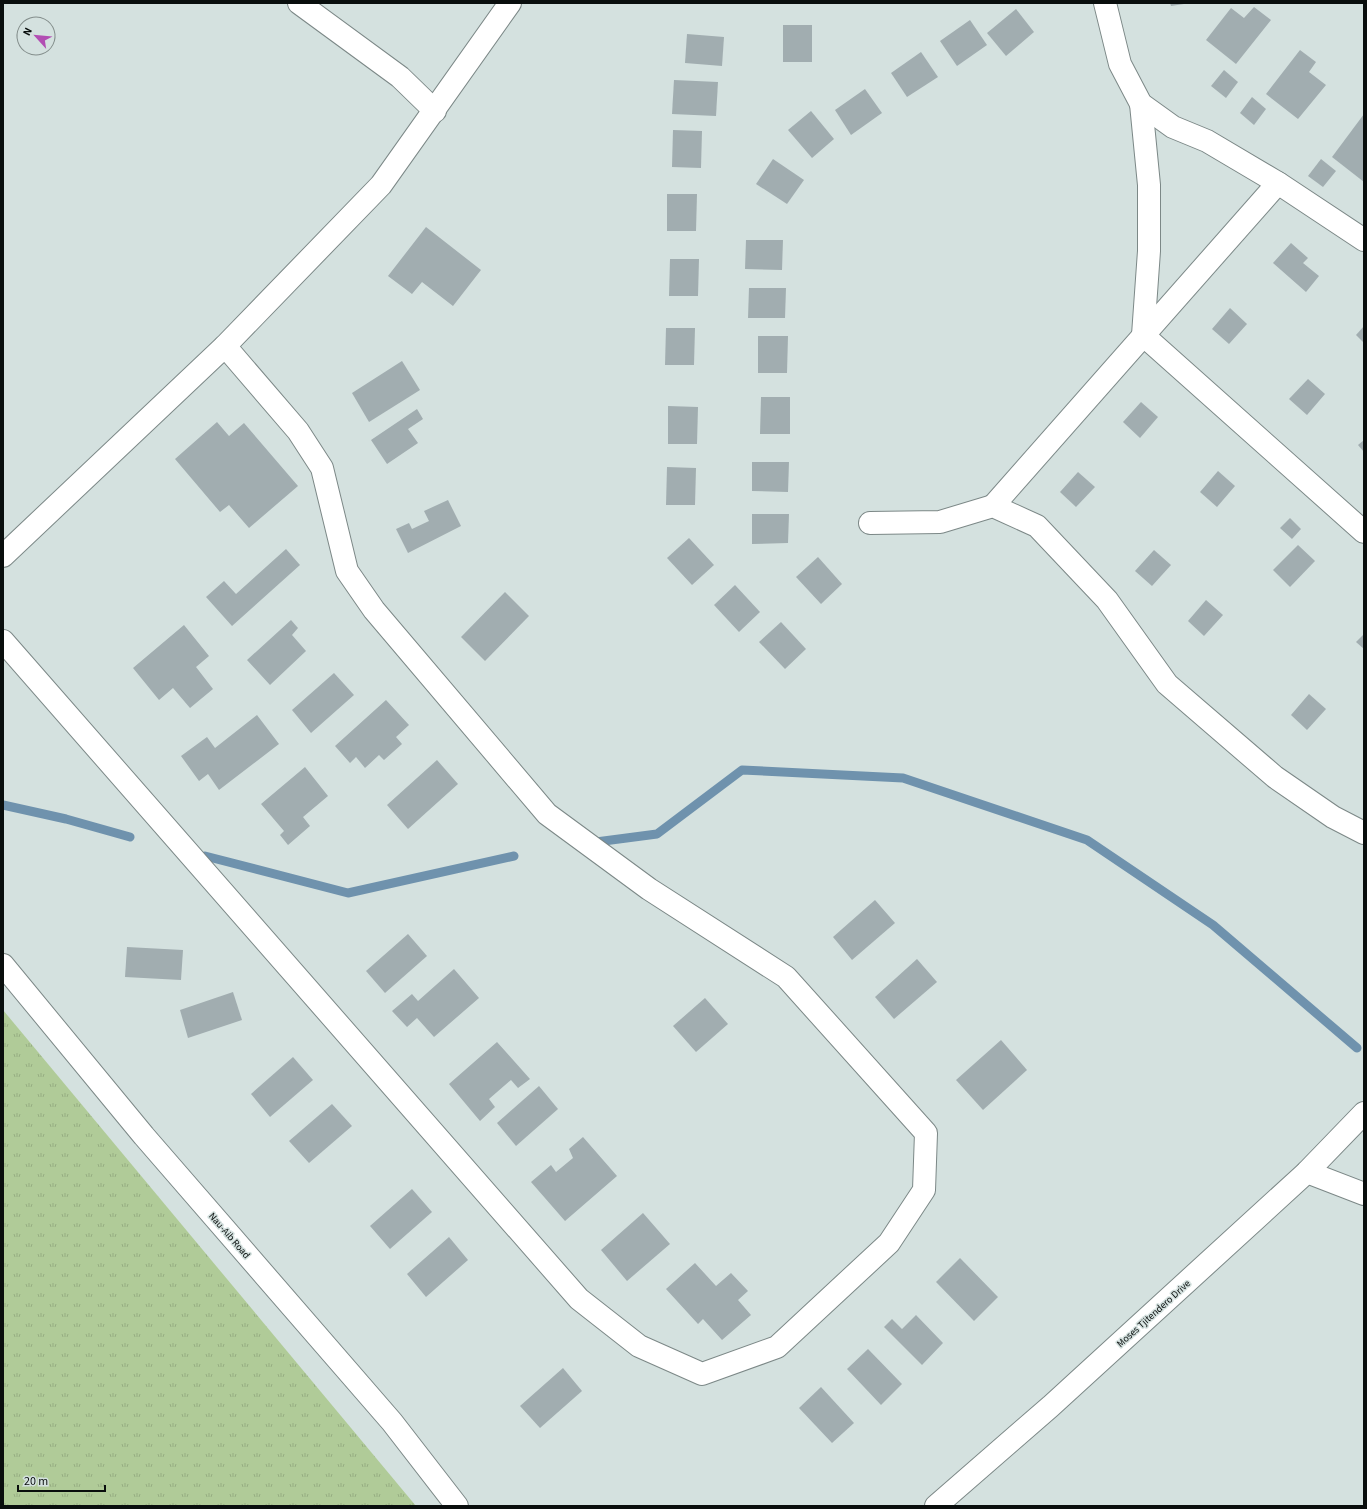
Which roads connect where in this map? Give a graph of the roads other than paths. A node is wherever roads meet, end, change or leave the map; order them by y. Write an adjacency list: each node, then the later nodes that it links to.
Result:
1 (299, 3): 5 (street)
2 (510, 3): 5 (street)
3 (1105, 3): 4 (street)
4 (1141, 104): 6 (street); 8 (street)
5 (435, 111): 9 (street)
6 (1278, 183): 7 (street); 8 (street)
7 (1364, 240)
8 (1143, 335): 10 (street); 12 (street)
9 (225, 346): 13 (street); 14 (street)
10 (994, 506): 11 (street); 15 (street)
11 (870, 523)
12 (1364, 532)
13 (3, 556)
14 (3, 641)
15 (1364, 833)
16 (3, 965): 20 (street, Nau-Aib Road)
17 (1364, 1113): 18 (street, Moses Tjitendero Drive)
18 (1307, 1172): 19 (street); 21 (street, Moses Tjitendero Drive)
19 (1364, 1194)
20 (457, 1506)
21 (936, 1506)

